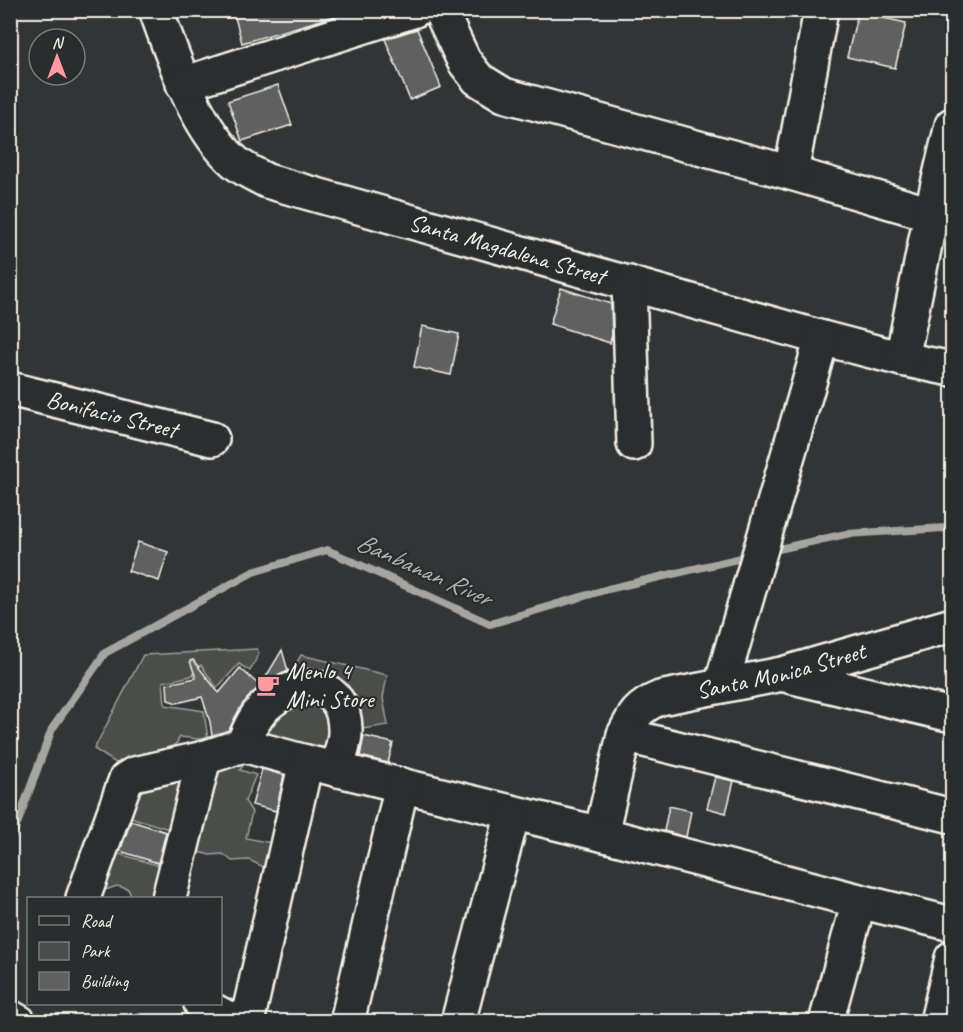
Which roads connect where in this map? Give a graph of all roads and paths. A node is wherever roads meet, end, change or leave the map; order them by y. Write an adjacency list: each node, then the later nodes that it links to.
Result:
1 (156, 10): 5 (street, Santa Magdalena Street)
2 (415, 10): 5 (street)
3 (440, 10): 7 (street)
4 (821, 10): 7 (street)
5 (183, 84): 9 (street, Santa Magdalena Street)
6 (952, 125): 8 (street)
7 (791, 173): 8 (street)
8 (931, 214): 11 (street)
9 (629, 283): 10 (street, Santa Magdalena Street); 15 (street)
10 (822, 338): 11 (street, Santa Magdalena Street); 18 (street)
11 (902, 359): 12 (street, Santa Magdalena Street)
12 (952, 369)
13 (10, 389): 14 (street, Bonifacio Street)
14 (212, 439)
15 (634, 444)
16 (952, 625): 17 (street, Santa Monica Street)
17 (782, 674): 18 (street, Santa Monica Street); 19 (street)
18 (721, 686): 20 (street, Santa Monica Street)
19 (952, 715)
20 (624, 735): 26 (street); 27 (street, Santa Monica Street)
21 (243, 745): 22 (street); 23 (street); 23 (street)
22 (204, 758): 28 (street); 29 (street)
23 (321, 766): 24 (street); 37 (street)
24 (402, 785): 25 (street); 38 (street)
25 (513, 813): 27 (street); 39 (street)
26 (952, 816)
27 (601, 834): 30 (street)
28 (83, 897)
29 (169, 897)
30 (859, 902): 31 (street); 40 (street)
31 (952, 924)
32 (952, 958): 41 (street)
33 (203, 1005): 36 (street)
34 (10, 1017): 35 (street)
35 (19, 1022)
36 (235, 1022)
37 (247, 1022)
38 (346, 1022)
39 (458, 1022)
40 (826, 1022)
41 (937, 1022)

